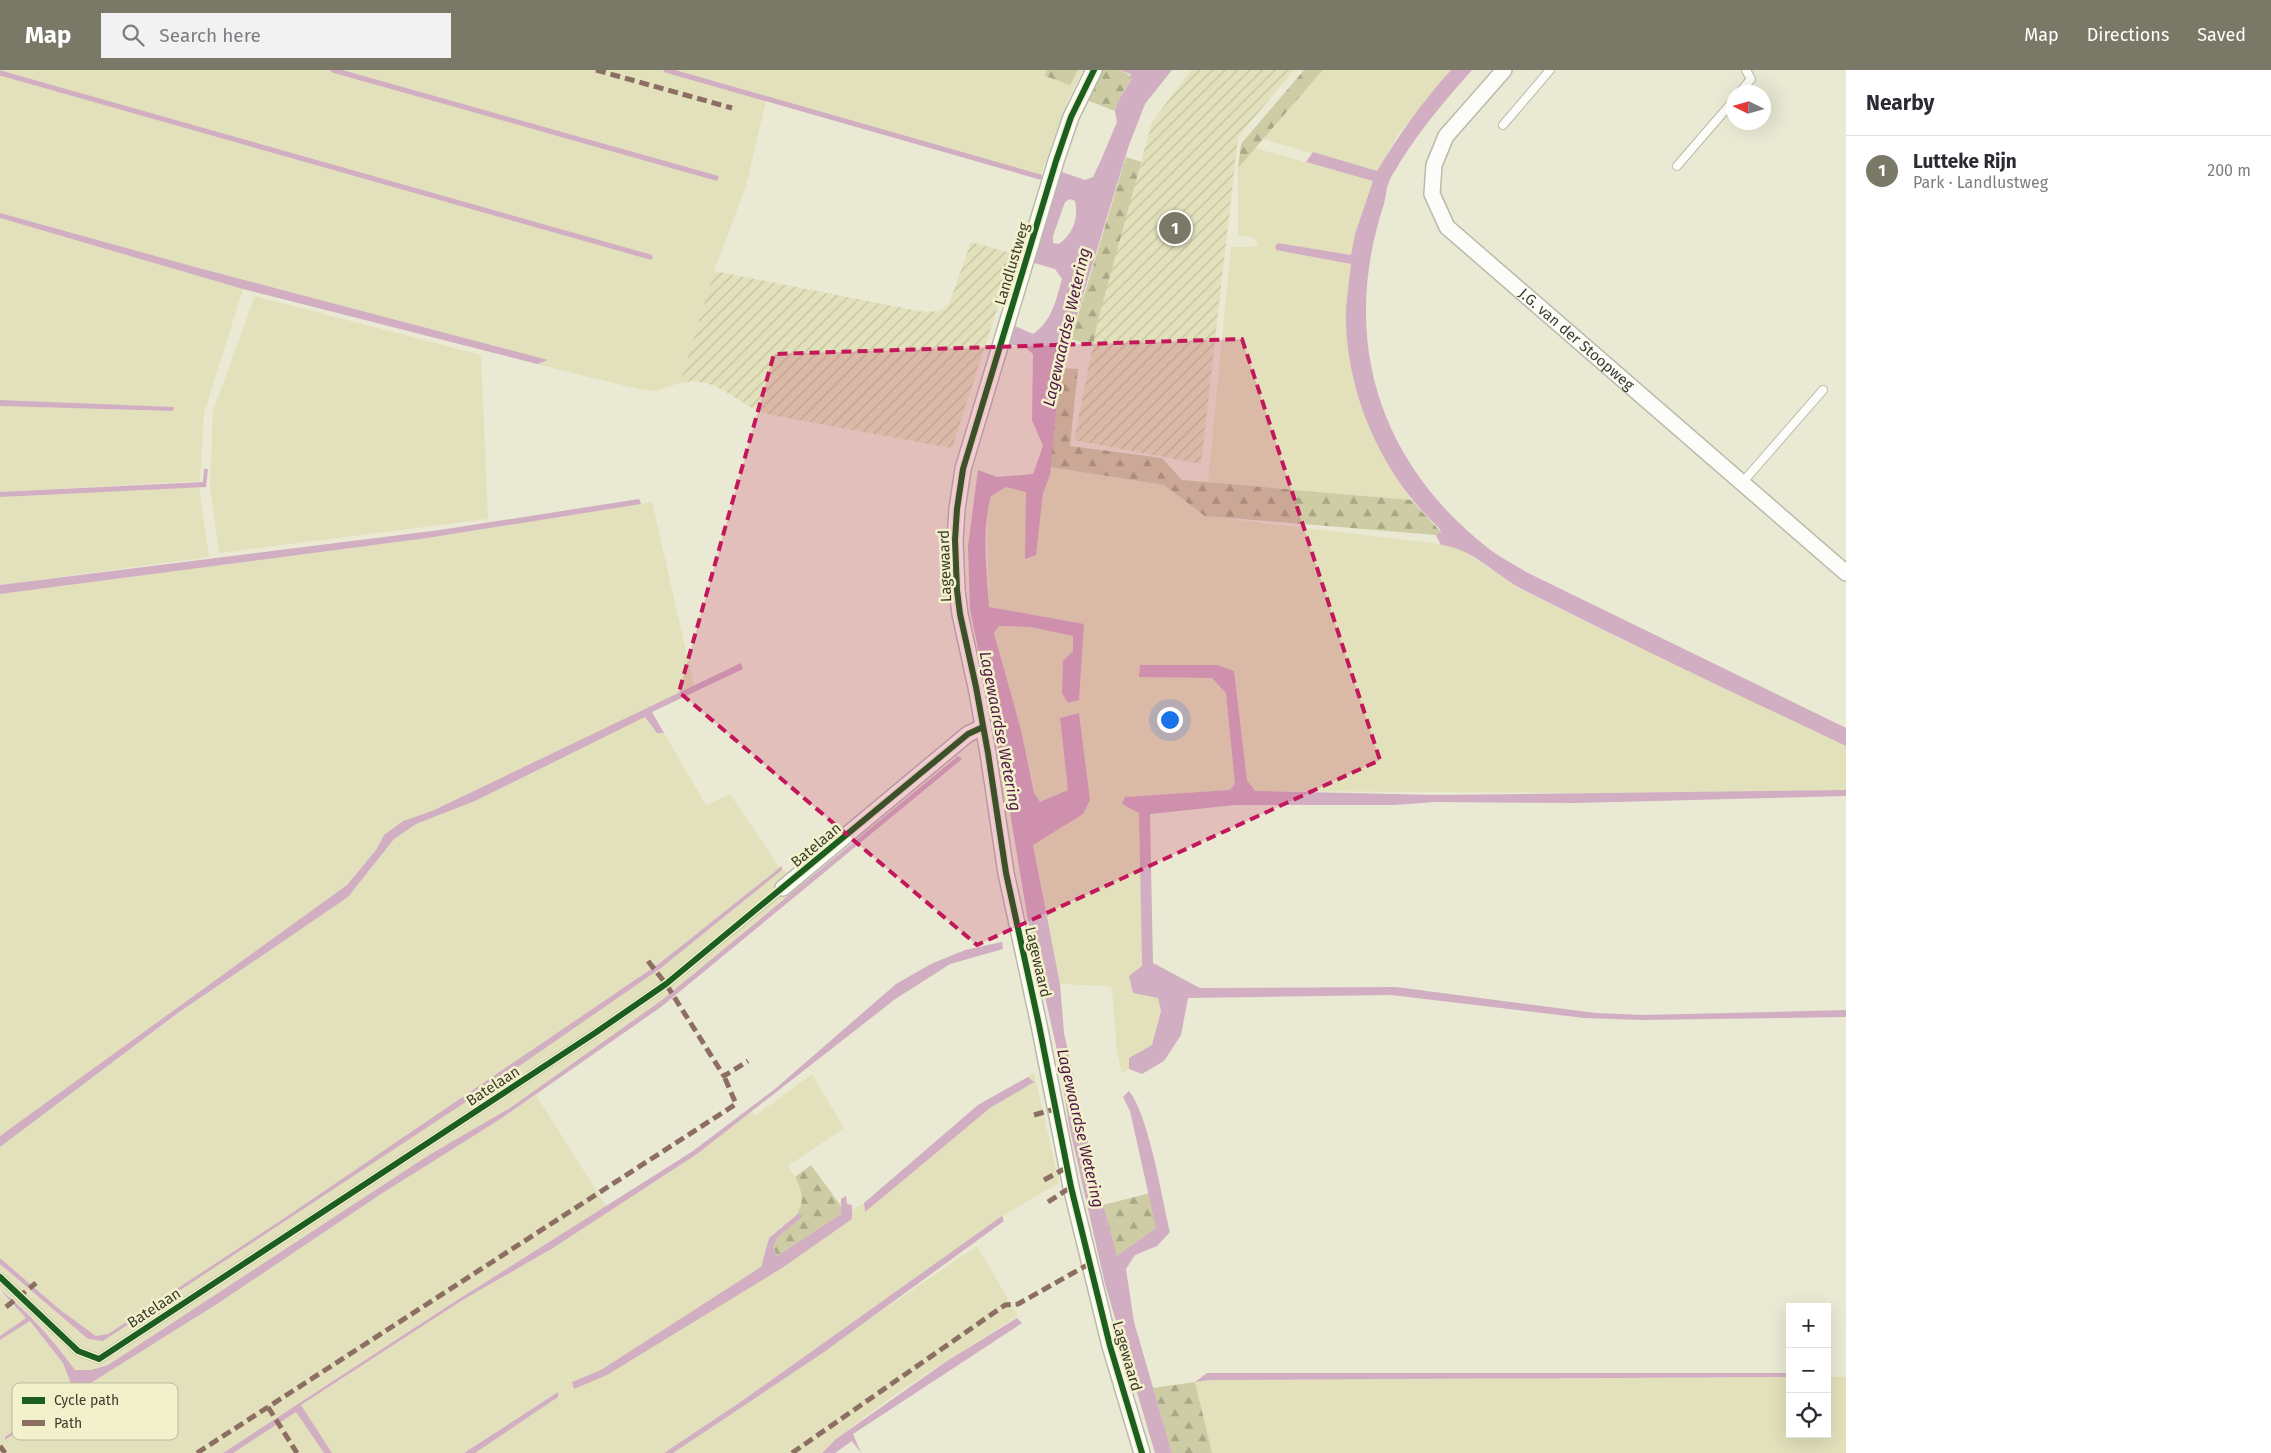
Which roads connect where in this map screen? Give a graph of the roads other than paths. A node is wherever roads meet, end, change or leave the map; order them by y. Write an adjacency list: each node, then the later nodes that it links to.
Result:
1 (1094, 70): 10 (street, Landlustweg)
2 (1504, 70): 11 (street, J.G. van der Stoopweg)
3 (1550, 70): 7 (lane)
4 (1746, 70): 5 (lane)
5 (1746, 85)
6 (1726, 109): 8 (lane)
7 (1503, 125)
8 (1677, 166)
9 (1823, 390): 11 (lane)
10 (963, 469): 13 (street, Lagewaard)
11 (1742, 483): 12 (street, J.G. van der Stoopweg)
12 (1846, 573)
13 (983, 727): 14 (street, Batelaan); 16 (street, Lagewaard)
14 (783, 888): 15 (lane, Batelaan)
15 (0, 1277)
16 (1142, 1453)

